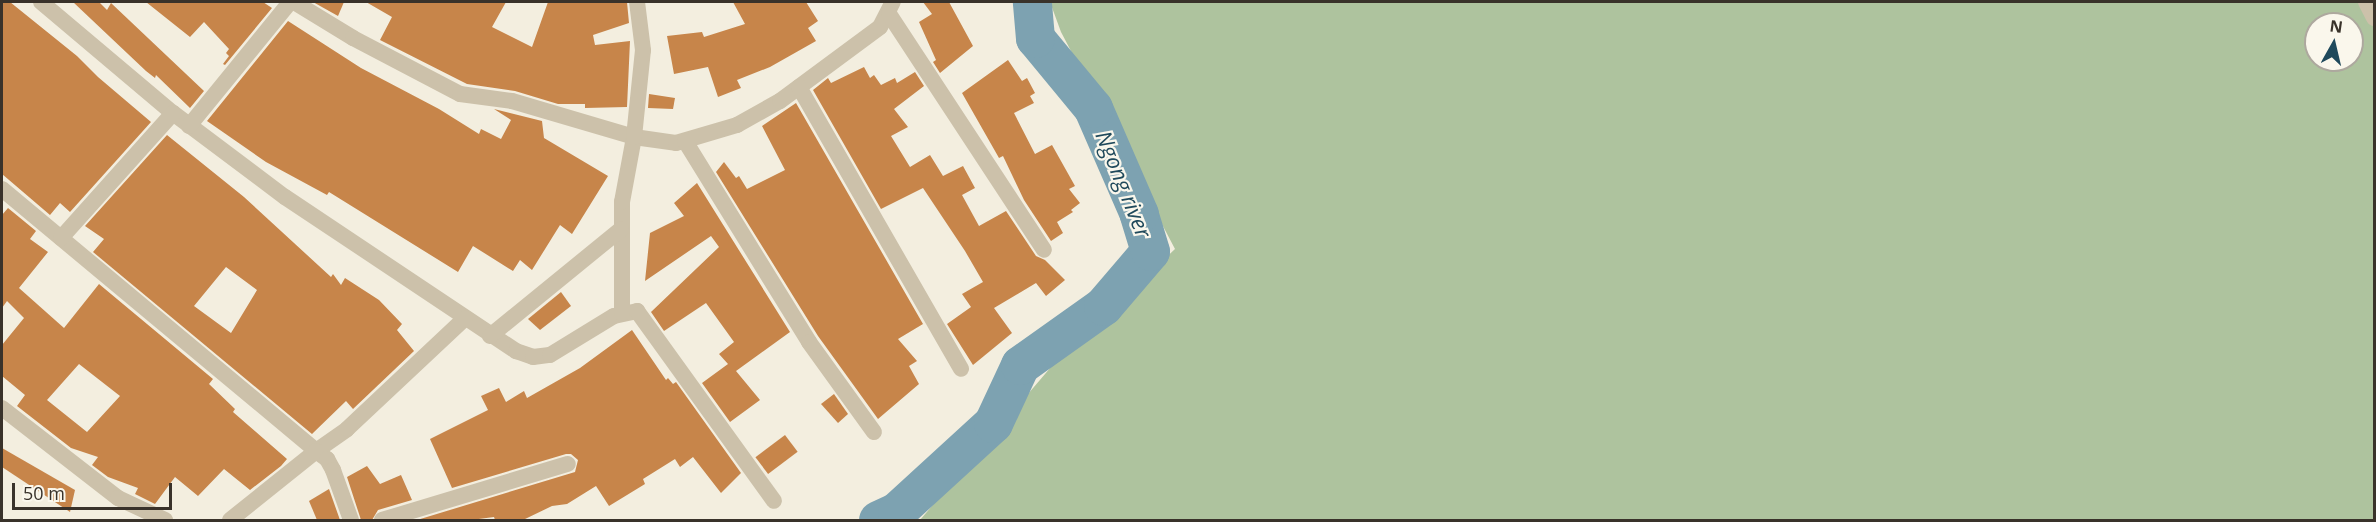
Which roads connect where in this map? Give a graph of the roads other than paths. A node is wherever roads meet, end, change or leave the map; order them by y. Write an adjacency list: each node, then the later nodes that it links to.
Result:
1 (41, 2): 8 (street)
2 (294, 2): 9 (street); 10 (street)
3 (637, 2): 10 (street)
4 (2366, 2): 6 (street)
5 (891, 8): 7 (street); 15 (street)
6 (2374, 18)
7 (799, 87): 11 (street); 19 (street)
8 (173, 113): 9 (street); 14 (street)
9 (189, 126): 17 (street)
10 (634, 137): 11 (street); 13 (street)
11 (685, 141): 21 (street)
12 (2, 189): 14 (street)
13 (621, 229): 16 (street); 18 (street)
14 (61, 238): 22 (street)
15 (1044, 250)
16 (622, 313): 18 (street); 24 (street)
17 (465, 318): 18 (street); 22 (street)
18 (490, 336)
19 (961, 369)
20 (2, 408): 25 (street)
21 (874, 432)
22 (316, 451): 26 (street); 27 (street)
23 (567, 464): 28 (street)
24 (774, 501)
25 (165, 520)
26 (230, 520)
27 (351, 520)
28 (382, 520)

